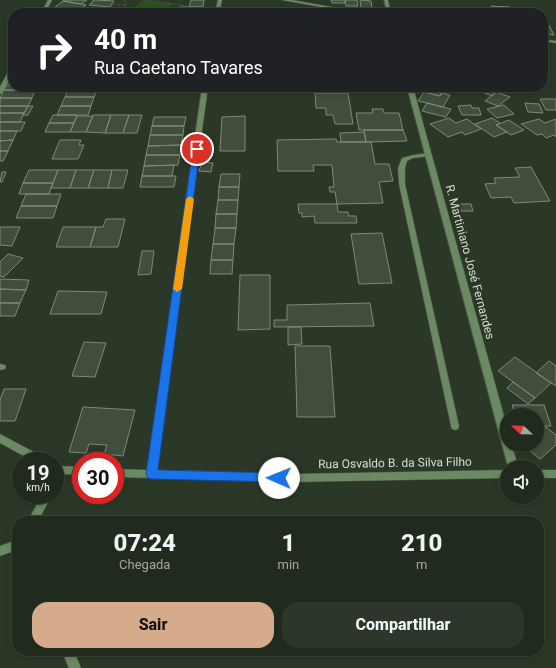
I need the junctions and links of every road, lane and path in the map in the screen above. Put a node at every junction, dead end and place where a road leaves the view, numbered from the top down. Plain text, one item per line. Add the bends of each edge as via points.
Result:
1 (125, 0) edge
2 (146, 0) edge
3 (284, 0) edge
4 (112, 4) dead end
5 (125, 5) junction
6 (188, 6) dead end
7 (126, 8) edge
8 (333, 8) edge
9 (8, 77) edge
10 (0, 92) edge
11 (204, 92) edge
12 (411, 92) edge
13 (428, 155) junction
14 (500, 418) edge
15 (455, 426) dead end
16 (0, 438) edge
17 (26, 452) edge
18 (124, 473) edge
19 (152, 474) junction
20 (500, 474) edge
21 (544, 474) edge
22 (556, 474) edge
23 (42, 504) edge
24 (36, 516) edge
25 (12, 546) edge
26 (0, 551) edge
27 (70, 656) edge
28 (75, 668) edge

1 - 5 path
2 - 6 path
3 - 8 street
4 - 5 path
5 - 7 path
9 - 10 street
11 - 19 street
12 - 13 street, R. Martiniano José Fernandes
13 - 14 street, R. Martiniano José Fernandes
13 - 15 street via 404,158 401,165 402,184
16 - 17 street
18 - 19 street, Rua Osvaldo B. da Silva Filho
19 - 20 street, Rua Osvaldo B. da Silva Filho via 294,478
21 - 22 street
23 - 24 street
25 - 26 street
27 - 28 street

